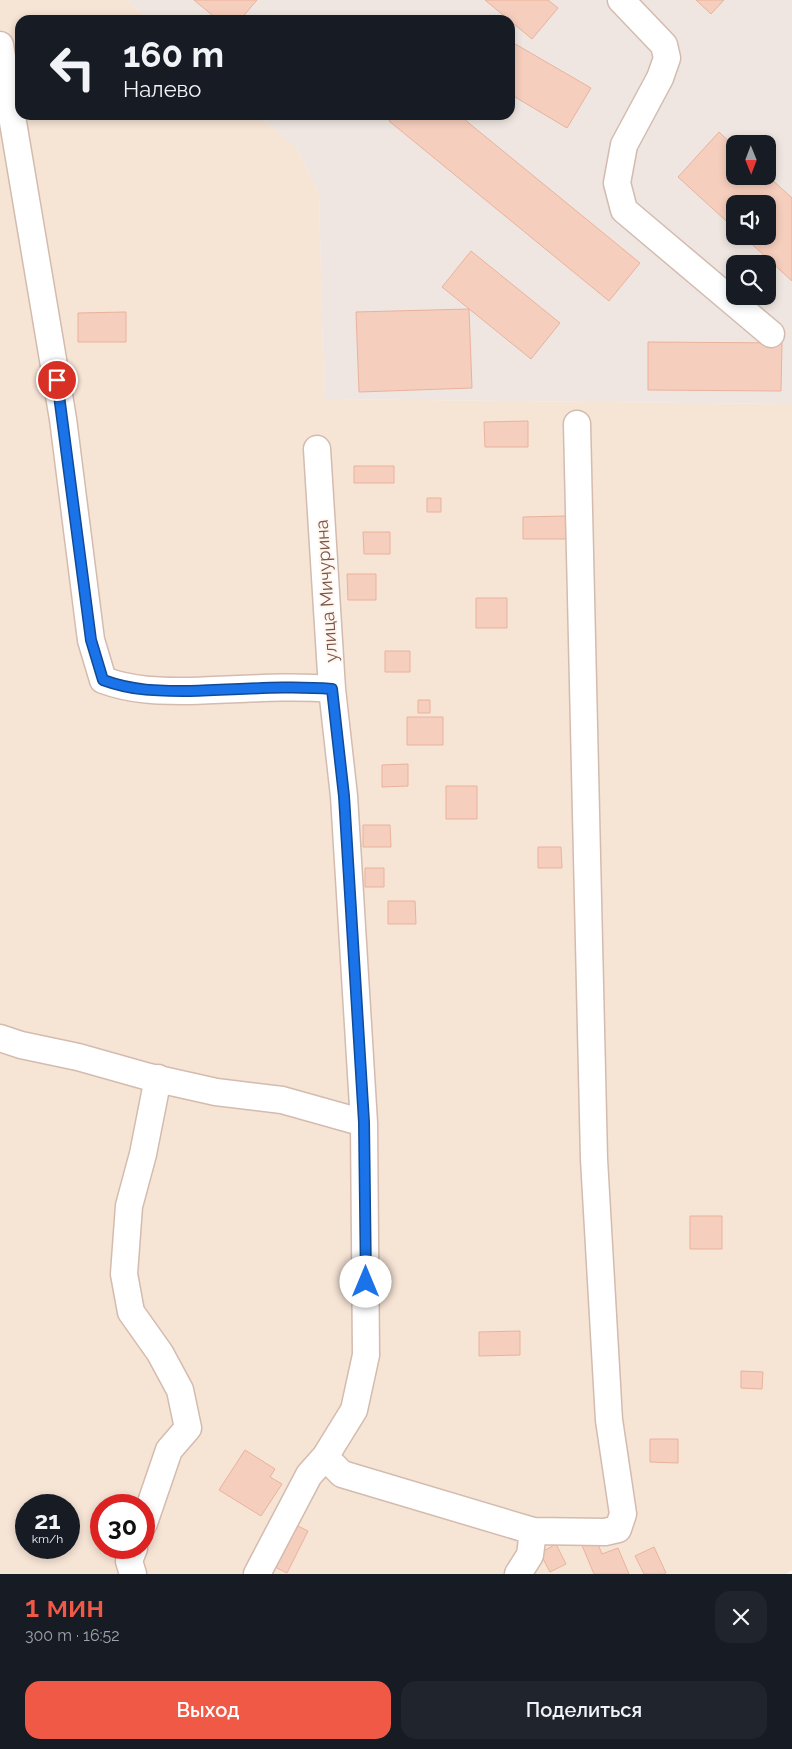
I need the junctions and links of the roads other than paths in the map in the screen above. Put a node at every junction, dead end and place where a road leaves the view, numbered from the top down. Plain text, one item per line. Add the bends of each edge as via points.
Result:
1 (621, 0) edge
2 (0, 44) edge
3 (771, 334) dead end
4 (577, 424) dead end
5 (317, 449) dead end
6 (332, 689) junction
7 (0, 1038) edge
8 (158, 1078) junction
9 (364, 1122) junction
10 (325, 1457) junction
11 (154, 1494) edge
12 (533, 1531) junction
13 (130, 1559) edge
14 (133, 1574) edge
15 (257, 1574) edge
16 (518, 1574) edge

1 - 3 street via 664,45 667,58 660,78 624,145 617,183 624,210
2 - 6 street via 63,419 91,640 103,680 123,688 160,691
4 - 12 street via 594,1159 609,1420 623,1514 618,1528 605,1532
5 - 6 street, улица Мичурина
6 - 9 street, улица Мичурина via 344,796
7 - 8 street
8 - 9 street via 216,1092 282,1100
8 - 11 street via 146,1144 129,1206 124,1274 131,1312 160,1353 180,1390 188,1428 169,1450
9 - 10 street, улица Мичурина via 366,1355 354,1410
10 - 12 street via 342,1474
10 - 15 street, улица Мичурина via 309,1475
12 - 16 street via 530,1555
13 - 14 street

